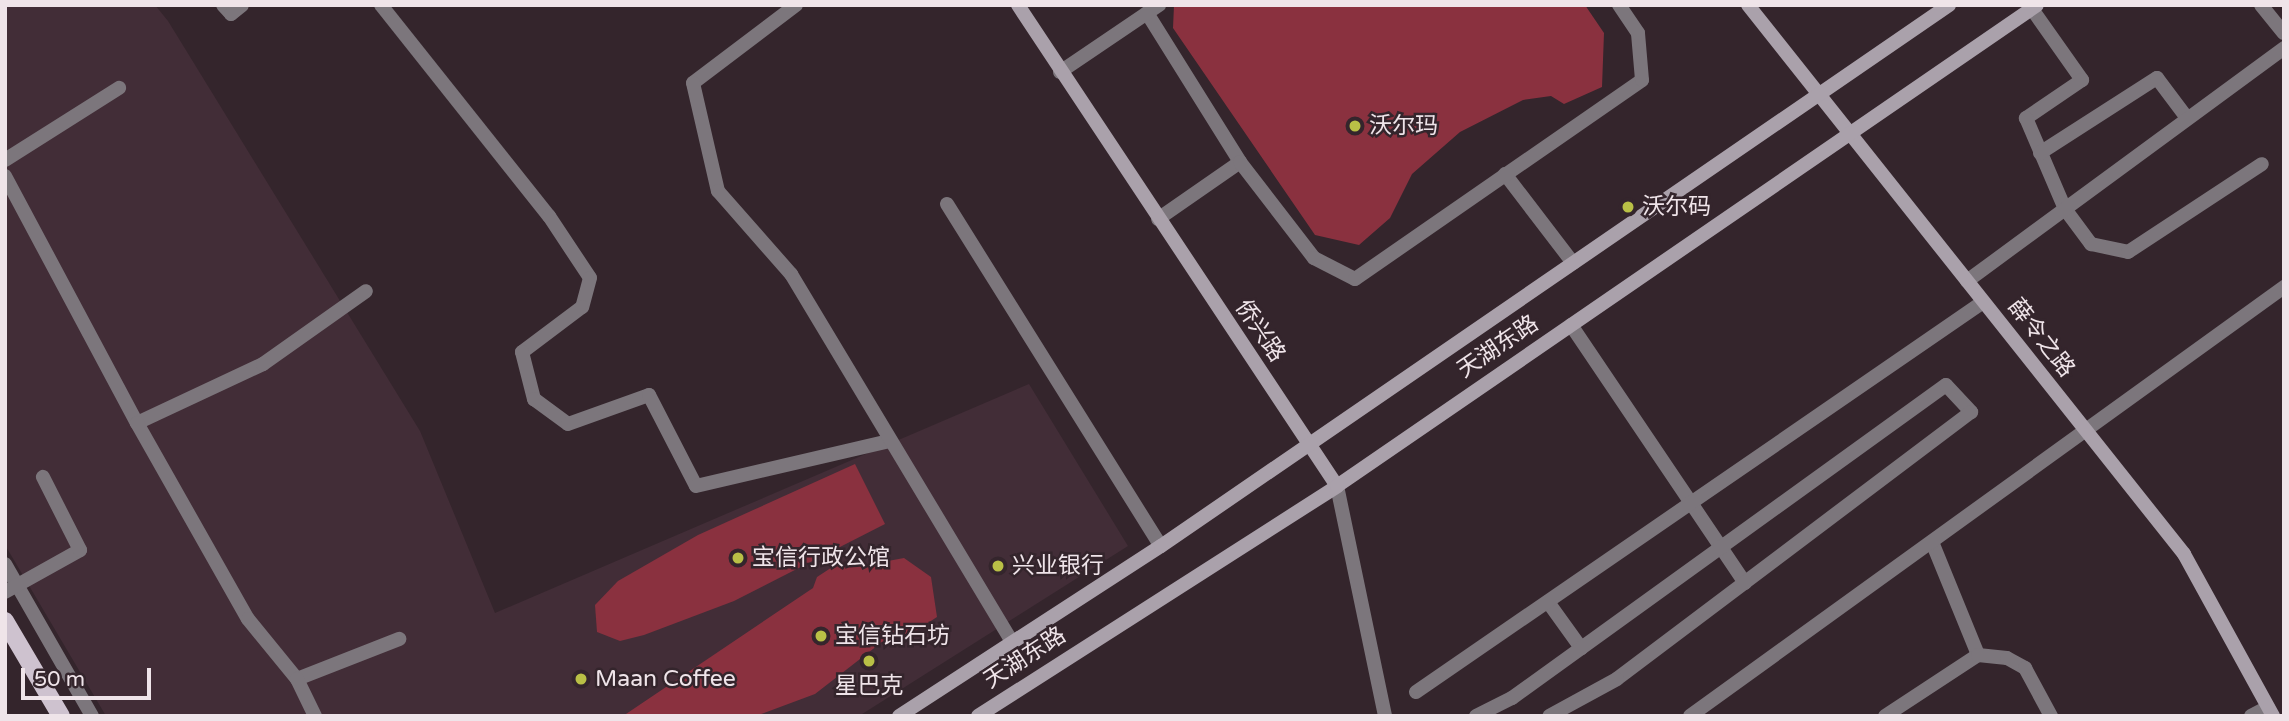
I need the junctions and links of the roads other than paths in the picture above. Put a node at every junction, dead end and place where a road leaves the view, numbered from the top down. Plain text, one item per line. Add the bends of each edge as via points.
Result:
1 (223, 5) edge
2 (242, 5) edge
3 (381, 5) edge
4 (796, 5) edge
5 (1018, 5) edge
6 (1619, 5) edge
7 (1748, 5) edge
8 (1949, 5) edge
9 (2262, 5) edge
10 (2034, 7) edge
11 (1153, 9) edge
12 (2284, 33) edge
13 (2284, 48) edge
14 (1060, 72) junction
15 (119, 88) dead end
16 (1817, 93) junction
17 (2188, 118) junction
18 (1850, 134) junction
19 (2040, 153) junction
20 (5, 160) edge
21 (1240, 162) junction
22 (2262, 164) dead end
23 (1505, 174) junction
24 (5, 176) edge
25 (947, 204) dead end
26 (2064, 209) junction
27 (1157, 219) junction
28 (1573, 263) junction
29 (1967, 281) junction
30 (2284, 287) edge
31 (366, 290) dead end
32 (1983, 302) junction
33 (1571, 325) junction
34 (137, 423) junction
35 (2085, 432) junction
36 (889, 441) junction
37 (1309, 445) junction
38 (43, 477) dead end
39 (1337, 486) junction
40 (1689, 504) junction
41 (1932, 542) junction
42 (1161, 546) junction
43 (1720, 548) junction
44 (5, 564) edge
45 (1745, 583) junction
46 (12, 588) edge
47 (1548, 602) junction
48 (5, 621) edge
49 (399, 639) dead end
50 (1011, 640) junction
51 (1581, 648) junction
52 (1978, 655) junction
53 (296, 680) junction
54 (1416, 692) dead end
55 (2270, 711) edge
56 (61, 716) edge
57 (92, 716) edge
58 (315, 716) edge
59 (899, 716) edge
60 (978, 716) edge
61 (1385, 716) edge
62 (1476, 716) edge
63 (1549, 716) edge
64 (1690, 716) edge
65 (1885, 716) edge
66 (2052, 716) edge
67 (2251, 716) edge

1 - 2 street via 232,14
3 - 36 street via 549,216 590,278 582,307 523,352 534,399 568,424 649,395 695,486
4 - 36 street via 693,83 718,191 791,274
5 - 14 main road, 侨兴路
6 - 23 street via 1638,33 1642,80
7 - 16 main road, 薛令之路
8 - 16 main road, 天湖东路
9 - 12 street
10 - 18 main road, 天湖东路
10 - 19 street via 2082,80 2025,118
11 - 14 street
11 - 21 street
13 - 17 street
14 - 27 main road, 侨兴路
15 - 20 street
16 - 18 main road, 薛令之路
16 - 28 main road, 天湖东路
17 - 19 street via 2157,78
17 - 26 street
18 - 29 main road, 薛令之路
18 - 33 main road, 天湖东路
19 - 26 street
21 - 23 street via 1314,258 1355,278
21 - 27 street
22 - 26 street via 2128,252 2091,244
23 - 28 street
24 - 34 street
25 - 42 street
26 - 29 street
27 - 37 main road, 侨兴路
28 - 37 main road, 天湖东路
29 - 32 main road, 薛令之路
30 - 35 street
31 - 34 street via 263,364
32 - 35 main road, 薛令之路
32 - 40 street
33 - 39 main road, 天湖东路
33 - 40 street
34 - 53 street via 248,619
35 - 41 street
35 - 55 main road, 薛令之路 via 2184,554
36 - 50 street
37 - 39 main road, 侨兴路
37 - 42 main road, 天湖东路
38 - 46 street via 80,550
39 - 60 main road, 天湖东路
39 - 61 street, 侨兴路
40 - 43 street
40 - 47 street
41 - 52 street
41 - 64 street
42 - 50 main road, 天湖东路
43 - 45 street
43 - 45 street via 1946,385 1971,412
43 - 51 street
44 - 46 street
45 - 63 street via 1618,680
46 - 57 street
47 - 51 street
47 - 54 street
48 - 56 main road
49 - 53 street
50 - 59 main road, 天湖东路
51 - 62 street via 1512,698
52 - 65 street
52 - 66 street via 2007,658 2025,668
53 - 58 street
55 - 67 street

